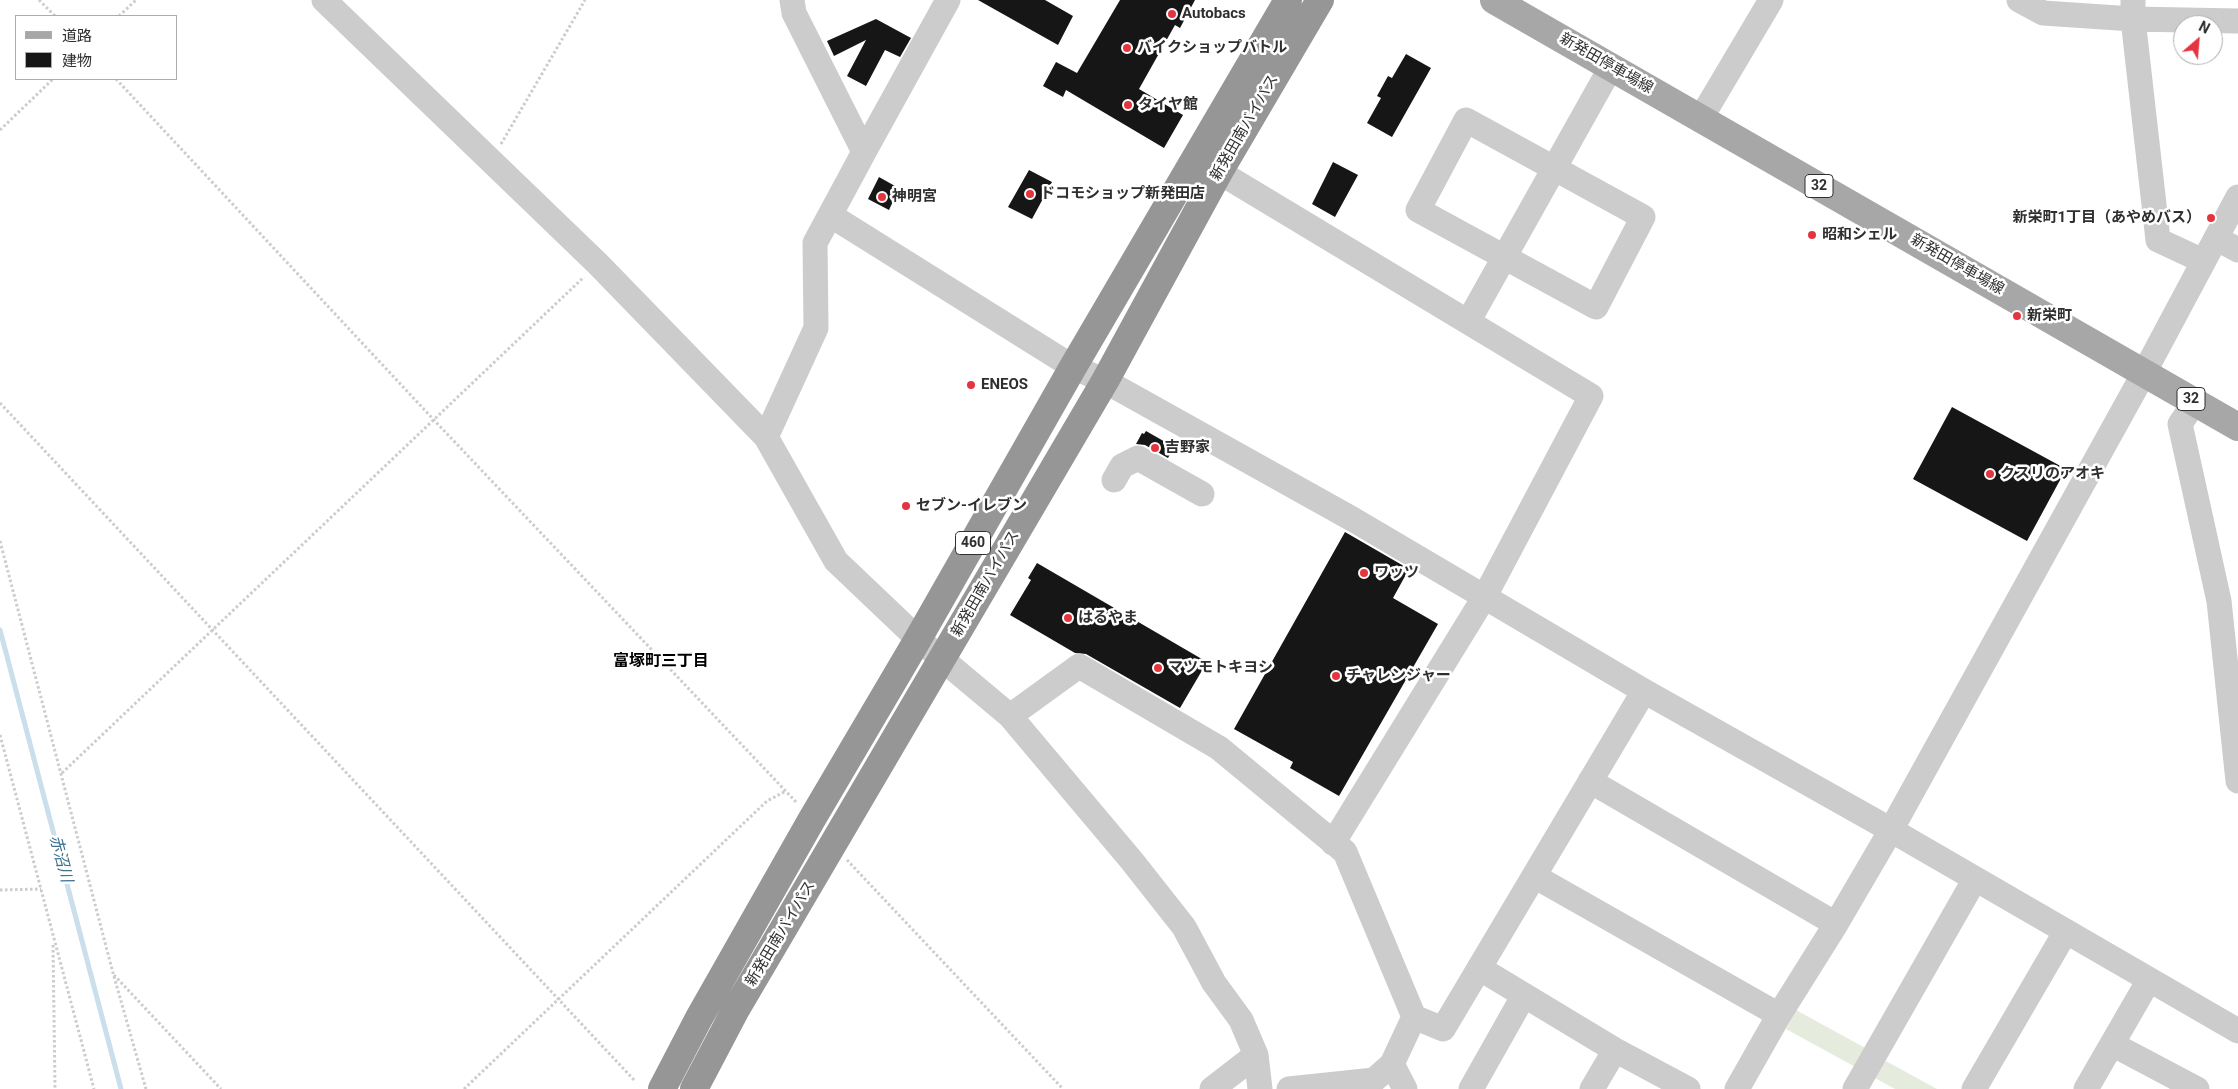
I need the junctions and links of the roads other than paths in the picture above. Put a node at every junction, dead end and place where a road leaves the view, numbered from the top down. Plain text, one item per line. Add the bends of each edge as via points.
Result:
1 (324, 0) edge
2 (792, 0) edge
3 (948, 0) edge
4 (1288, 0) edge
5 (1320, 0) edge
6 (1494, 0) edge
7 (1771, 0) edge
8 (2019, 0) edge
9 (2133, 10) edge
10 (2230, 14) edge
11 (1611, 67) junction
12 (1701, 118) junction
13 (864, 152) junction
14 (1554, 168) junction
15 (1219, 172) junction
16 (2238, 197) edge
17 (830, 214) junction
18 (2216, 238) junction
19 (2238, 250) edge
20 (1504, 258) junction
21 (2203, 260) junction
22 (1468, 322) junction
23 (1073, 367) junction
24 (2144, 373) junction
25 (1105, 381) junction
26 (2195, 402) junction
27 (2238, 427) edge
28 (766, 437) junction
29 (1114, 480) dead end
30 (1202, 494) dead end
31 (1485, 596) junction
32 (2229, 602) edge
33 (918, 639) junction
34 (942, 659) junction
35 (1644, 691) junction
36 (1010, 716) junction
37 (2238, 781) edge
38 (1590, 782) junction
39 (1891, 830) junction
40 (1333, 843) junction
41 (1534, 876) junction
42 (1975, 879) junction
43 (1836, 924) junction
44 (2066, 931) junction
45 (1479, 968) junction
46 (2149, 980) junction
47 (1524, 995) junction
48 (1779, 1015) junction
49 (1414, 1017) junction
50 (2238, 1031) edge
51 (2112, 1044) junction
52 (1615, 1050) junction
53 (1256, 1055) junction
54 (1392, 1064) junction
55 (662, 1089) edge
56 (694, 1089) edge
57 (1212, 1089) edge
58 (1260, 1089) edge
59 (1290, 1089) edge
60 (1405, 1089) edge
61 (1471, 1089) edge
62 (1592, 1089) edge
63 (1688, 1089) edge
64 (1738, 1089) edge
65 (1855, 1089) edge
66 (1974, 1089) edge
67 (2086, 1089) edge
68 (2197, 1089) edge

1 - 28 street via 598,264
2 - 13 street via 794,13
3 - 13 street
4 - 23 highway, 新発田南バイパス / 460
5 - 15 highway, 新発田南バイパス / 460
6 - 11 main road, 新発田停車場線 / 32
7 - 12 street
8 - 9 street via 2043,13
9 - 10 street
9 - 21 street via 2158,240
11 - 12 main road, 新発田停車場線 / 32
11 - 14 street
12 - 24 main road, 新発田停車場線 / 32
13 - 17 street
14 - 20 street
14 - 20 street via 1466,120 1418,210
14 - 20 street via 1643,217 1596,307
15 - 22 street
15 - 25 highway, 新発田南バイパス / 460
16 - 18 street
17 - 23 street
17 - 28 street via 815,243 816,328
18 - 19 street
18 - 21 street
20 - 22 street
21 - 24 street
22 - 31 street via 1591,396
23 - 25 street
23 - 33 highway, 新発田南バイパス / 460
24 - 26 main road, 新発田停車場線 / 32
24 - 39 street
25 - 31 street
25 - 34 highway, 新発田南バイパス / 460
26 - 27 main road, 新発田停車場線 / 32
26 - 32 street via 2180,424
28 - 33 street via 836,561
29 - 30 street via 1122,466 1138,458
31 - 35 street
31 - 40 street
32 - 37 street
33 - 34 street
33 - 55 highway, 新発田南バイパス / 460 via 812,819
34 - 36 street
34 - 56 highway, 新発田南バイパス / 460 via 735,1011
35 - 38 street
35 - 39 street
36 - 40 street via 1079,666 1219,748
36 - 53 street via 1184,927 1214,983 1241,1020
38 - 41 street
38 - 43 street
39 - 42 street
39 - 43 street
40 - 49 street via 1345,852
41 - 45 street
41 - 48 street
42 - 44 street
42 - 65 street
43 - 48 street
44 - 46 street
44 - 66 street
45 - 47 street
45 - 49 street via 1443,1029
46 - 50 street
46 - 51 street
47 - 52 street
47 - 61 street
48 - 64 street
49 - 54 street
51 - 67 street
51 - 68 street
52 - 62 street
52 - 63 street
53 - 57 street
53 - 58 street
54 - 59 street via 1374,1080
54 - 60 street

